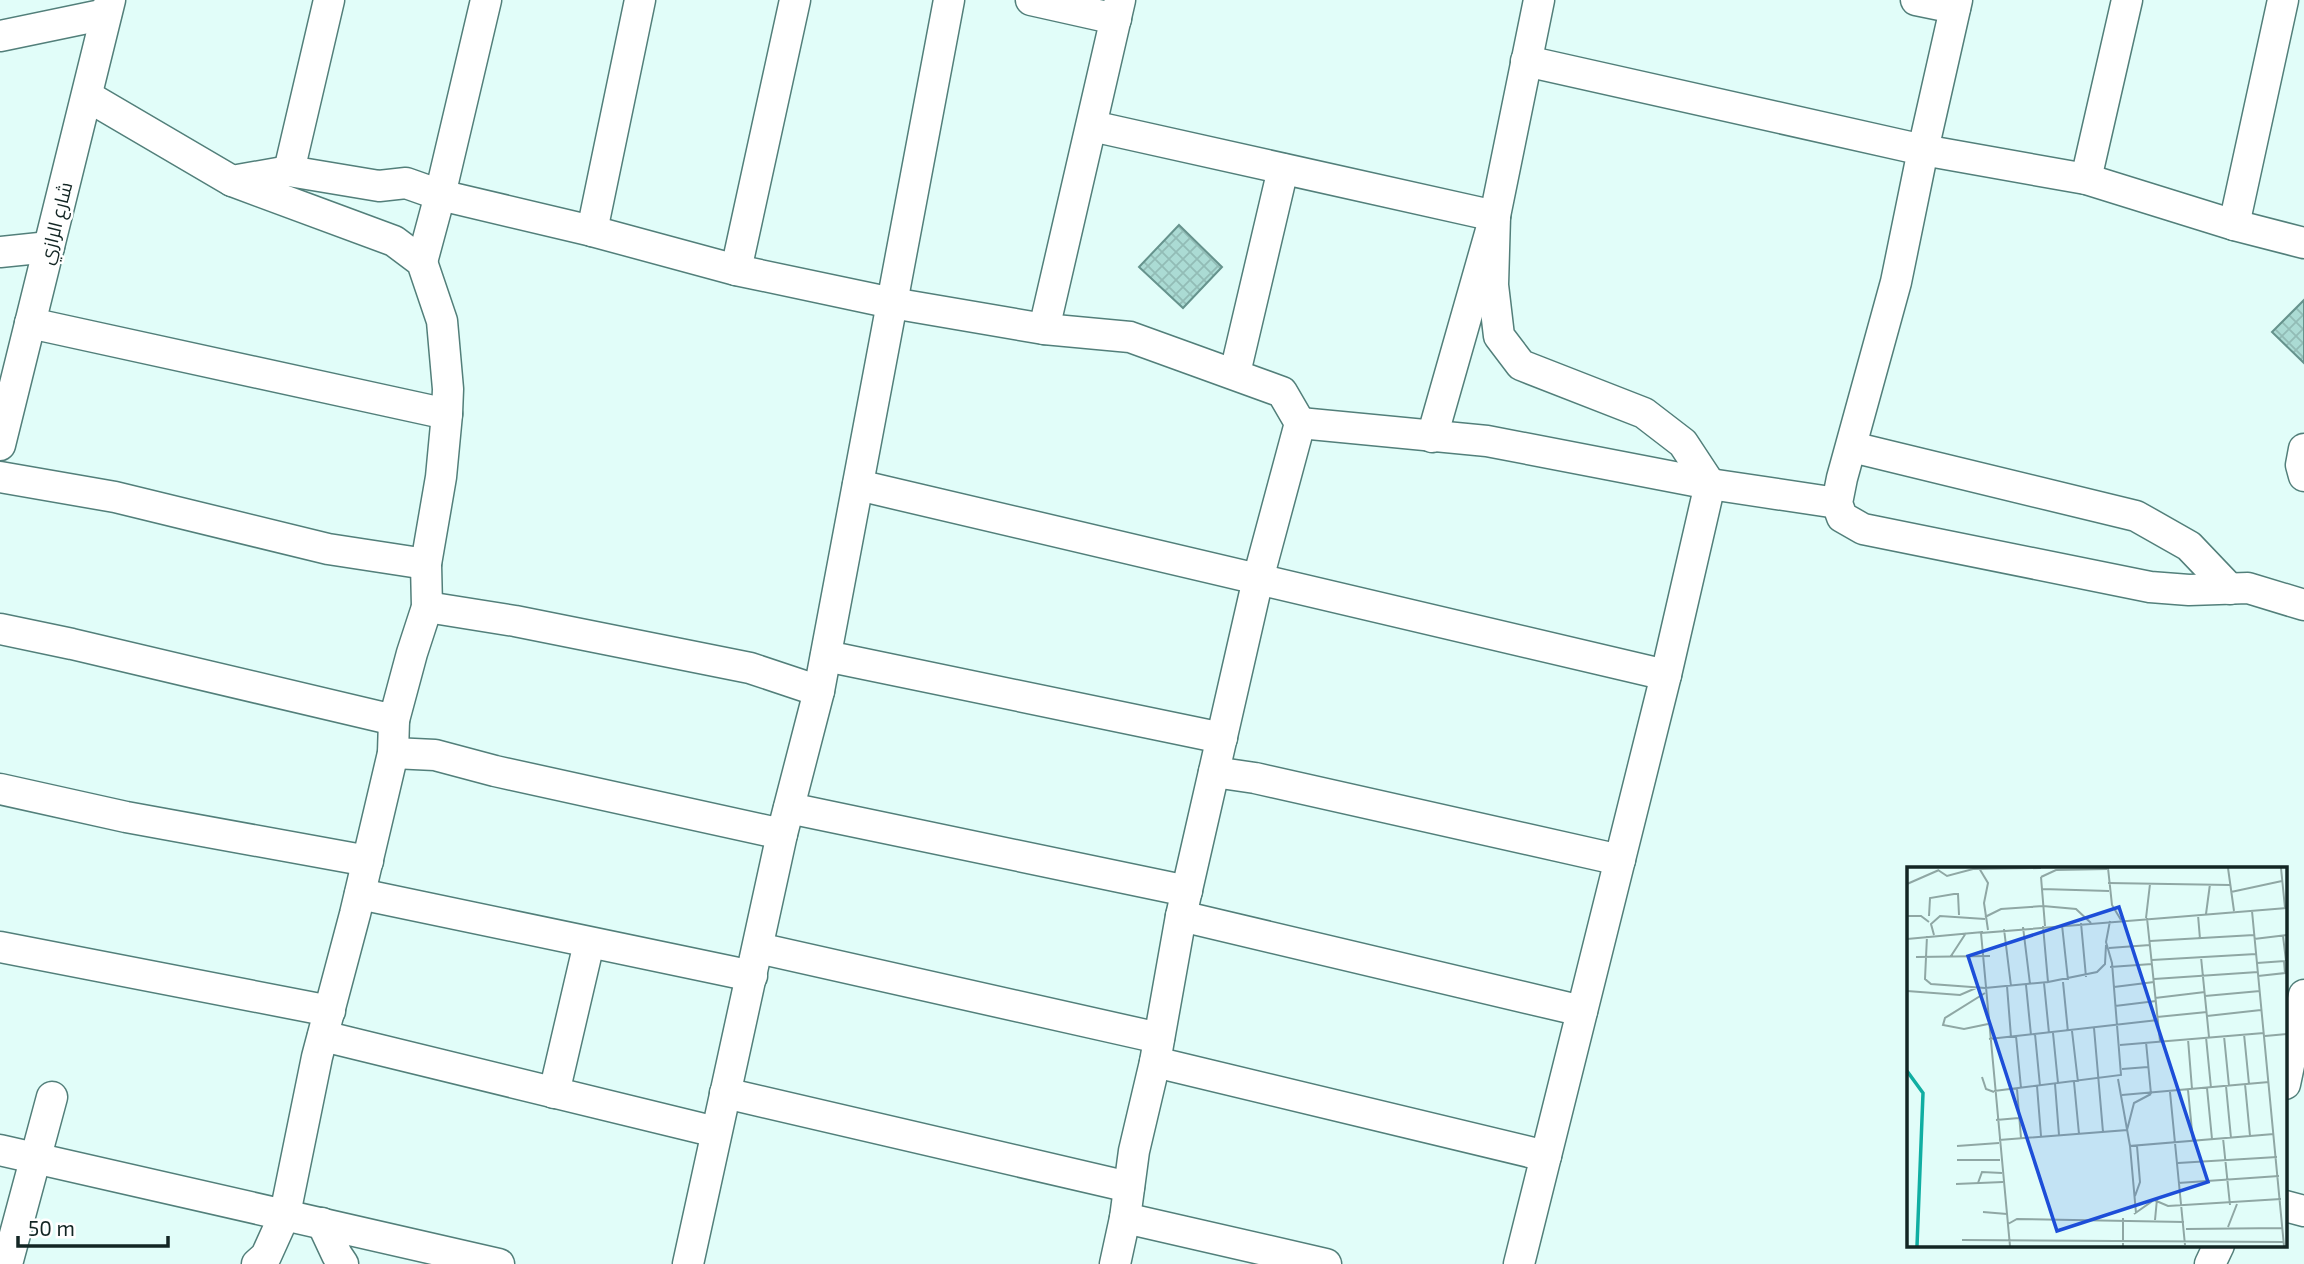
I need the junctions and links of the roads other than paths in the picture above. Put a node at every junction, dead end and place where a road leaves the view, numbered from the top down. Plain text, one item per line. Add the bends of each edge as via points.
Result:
1 (329, 0) edge
2 (486, 0) edge
3 (640, 0) edge
4 (795, 0) edge
5 (949, 0) edge
6 (1031, 0) edge
7 (1539, 0) edge
8 (1916, 0) edge
9 (2127, 0) edge
10 (2283, 0) edge
11 (1956, 4) edge
12 (108, 7) edge
13 (1118, 9) edge
14 (0, 36) edge
15 (1526, 61) junction
16 (87, 96) junction
17 (1092, 126) junction
18 (1923, 150) junction
19 (1283, 169) junction
20 (289, 171) junction
21 (2086, 179) junction
22 (232, 181) junction
23 (440, 195) junction
24 (1495, 216) junction
25 (2234, 225) junction
26 (592, 231) junction
27 (2304, 243) edge
28 (49, 247) junction
29 (0, 252) edge
30 (422, 262) junction
31 (736, 270) junction
32 (892, 303) junction
33 (30, 323) junction
34 (1044, 329) junction
35 (0, 334) edge
36 (23, 353) junction
37 (1235, 373) junction
38 (447, 414) junction
39 (1300, 424) junction
40 (1432, 437) junction
41 (0, 445) edge
42 (1852, 447) junction
43 (2304, 449) edge
44 (2304, 476) edge
45 (0, 477) edge
46 (1710, 484) junction
47 (858, 485) junction
48 (1837, 503) junction
49 (426, 564) junction
50 (1258, 579) junction
51 (2230, 589) junction
52 (2304, 605) edge
53 (427, 607) junction
54 (0, 629) edge
55 (826, 656) junction
56 (1666, 675) junction
57 (819, 691) junction
58 (394, 720) junction
59 (1222, 738) junction
60 (393, 753) junction
61 (1214, 772) junction
62 (0, 789) edge
63 (785, 821) junction
64 (1620, 860) junction
65 (368, 861) junction
66 (360, 894) junction
67 (1184, 904) junction
68 (589, 943) junction
69 (0, 947) edge
70 (755, 962) junction
71 (2304, 995) edge
72 (1582, 1011) junction
73 (326, 1023) junction
74 (1157, 1050) junction
75 (2286, 1079) edge
76 (554, 1093) junction
77 (725, 1093) junction
78 (52, 1097) dead end
79 (716, 1132) junction
80 (0, 1150) edge
81 (1546, 1156) junction
82 (36, 1160) junction
83 (1129, 1186) junction
84 (2286, 1206) edge
85 (2304, 1211) edge
86 (285, 1214) junction
87 (1125, 1218) junction
88 (322, 1223) junction
89 (2219, 1246) edge
90 (262, 1261) edge
91 (7, 1264) edge
92 (343, 1264) edge
93 (499, 1264) edge
94 (688, 1264) edge
95 (1115, 1264) edge
96 (1326, 1264) edge
97 (1519, 1264) edge
98 (2210, 1264) edge

1 - 20 street
2 - 23 street
3 - 26 street
4 - 31 street
5 - 32 street
6 - 13 street
7 - 15 street
8 - 11 street
9 - 21 street
10 - 25 street
11 - 18 street
12 - 14 street
12 - 16 street, شارع الرازي
13 - 17 street
15 - 18 street
15 - 24 street
16 - 22 street
16 - 28 street, شارع الرازي
17 - 19 street
17 - 34 street
18 - 21 street
18 - 42 street via 1896,282
19 - 24 street
19 - 37 street
20 - 22 street
20 - 23 street via 379,186 407,183
21 - 25 street
22 - 30 street via 394,241
23 - 26 street
23 - 30 street
24 - 40 street
24 - 46 street via 1493,285 1499,336 1521,365 1644,413 1683,443
25 - 27 street
26 - 31 street
28 - 29 street
28 - 33 street, شارع الرازي
30 - 38 street via 442,321
31 - 32 street
32 - 34 street
32 - 47 street
33 - 36 street, شارع الرازي
33 - 38 street
34 - 37 street via 1130,337
35 - 36 street
36 - 41 street, شارع الرازي
37 - 39 street via 1282,392
38 - 49 street
39 - 40 street
39 - 50 street
40 - 46 street via 1487,441
42 - 48 street
42 - 51 street via 2136,516 2189,546
43 - 44 street
45 - 49 street via 115,497 328,549
46 - 48 street
46 - 56 street
47 - 50 street
47 - 55 street
48 - 51 street via 1842,517 1863,529 2150,587
49 - 53 street
50 - 56 street
50 - 59 street
51 - 52 street via 2248,588
53 - 57 street via 750,668
53 - 58 street
54 - 58 street
55 - 57 street
55 - 59 street
56 - 64 street
57 - 63 street
58 - 60 street
59 - 61 street
60 - 63 street via 435,755 495,771
60 - 65 street
61 - 64 street
61 - 67 street
62 - 65 street
63 - 67 street
63 - 70 street
64 - 72 street
65 - 66 street
66 - 68 street
66 - 73 street
67 - 72 street
67 - 74 street
68 - 70 street
68 - 76 street
69 - 73 street
70 - 74 street
70 - 77 street
71 - 75 street
72 - 81 street
73 - 76 street
73 - 86 street
74 - 81 street
74 - 83 street
76 - 79 street
77 - 79 street
77 - 83 street
78 - 82 street
79 - 94 street
80 - 82 street
81 - 97 street
82 - 86 street
82 - 91 street
83 - 87 street
84 - 85 street
86 - 88 street
86 - 90 street
87 - 95 street
87 - 96 street
88 - 92 street
88 - 93 street
89 - 98 street

